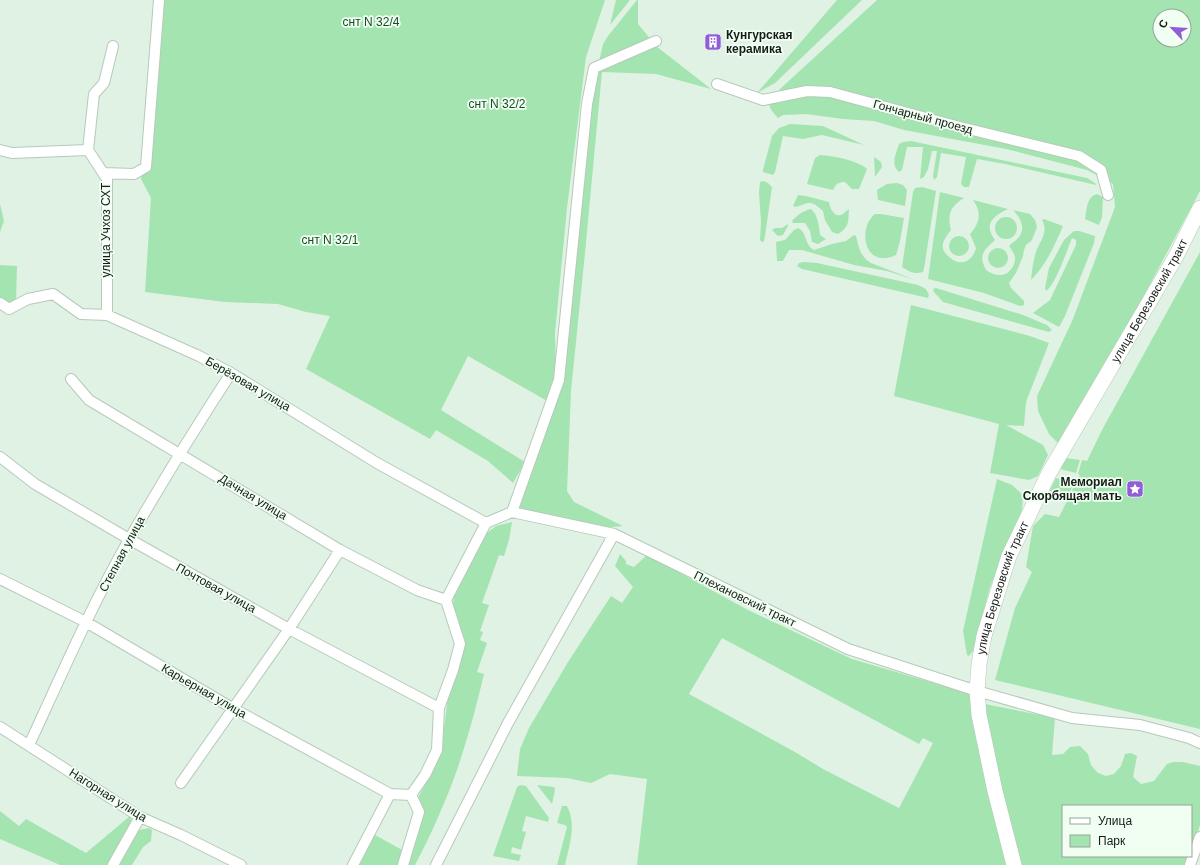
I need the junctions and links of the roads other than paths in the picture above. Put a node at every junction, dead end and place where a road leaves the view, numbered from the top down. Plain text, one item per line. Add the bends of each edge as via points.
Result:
1 (158, 0) edge
2 (656, 41) dead end
3 (113, 46) dead end
4 (717, 84) dead end
5 (0, 150) edge
6 (88, 150) junction
7 (104, 173) junction
8 (1108, 195) dead end
9 (1200, 208) edge
10 (0, 303) edge
11 (107, 315) junction
12 (231, 373) junction
13 (71, 379) dead end
14 (180, 454) junction
15 (0, 457) edge
16 (512, 512) junction
17 (486, 523) junction
18 (614, 534) junction
19 (129, 539) junction
20 (340, 550) junction
21 (0, 579) edge
22 (446, 600) junction
23 (86, 622) junction
24 (289, 629) junction
25 (977, 691) junction
26 (438, 708) junction
27 (234, 709) junction
28 (0, 727) edge
29 (1200, 743) edge
30 (29, 745) junction
31 (181, 783) dead end
32 (390, 794) junction
33 (411, 795) junction
34 (140, 817) junction
35 (1200, 837) edge
36 (113, 865) edge
37 (241, 865) edge
38 (353, 865) edge
39 (403, 865) edge
40 (436, 865) edge
41 (1014, 865) edge
42 (1190, 865) edge

1 - 7 street via 146,167 134,174
2 - 16 street via 594,68 587,104 560,380
3 - 6 street via 104,83 94,94
4 - 8 street, Гончарный проезд via 763,100 807,90 830,92 1079,156 1101,170
5 - 6 street via 12,153
6 - 7 street, улица Учхоз СХТ
7 - 11 street, улица Учхоз СХТ via 108,179
9 - 25 main road, улица Березовский тракт via 1175,258 1049,473 1009,556 984,636
10 - 11 street, Берёзовая улица via 9,309 28,299 53,294 81,314
11 - 12 street, Берёзовая улица
12 - 14 street, Степная улица
12 - 17 street, Берёзовая улица via 377,463
13 - 14 street, Дачная улица via 89,400
14 - 19 street, Степная улица
14 - 20 street, Дачная улица
15 - 19 street, Почтовая улица via 36,484
16 - 17 street
16 - 18 street, Плехановский тракт
17 - 22 street
18 - 25 street, Плехановский тракт via 848,649
18 - 40 street via 508,723
19 - 23 street, Степная улица
19 - 24 street, Почтовая улица
20 - 22 street, Дачная улица via 417,590
20 - 24 street
21 - 23 street, Карьерная улица
22 - 26 street via 460,644
23 - 27 street, Карьерная улица
23 - 30 street, Степная улица
24 - 26 street, Почтовая улица
24 - 27 street
25 - 29 street, Плехановский тракт via 1072,718 1140,725
25 - 41 main road, улица Березовский тракт via 985,746
26 - 33 street via 437,750 425,775
27 - 31 street
27 - 32 street, Карьерная улица
28 - 30 street, Нагорная улица
30 - 34 street, Нагорная улица
32 - 33 street, Карьерная улица
32 - 38 street
33 - 39 street via 420,812
34 - 36 street
34 - 37 street, Нагорная улица
35 - 42 street

